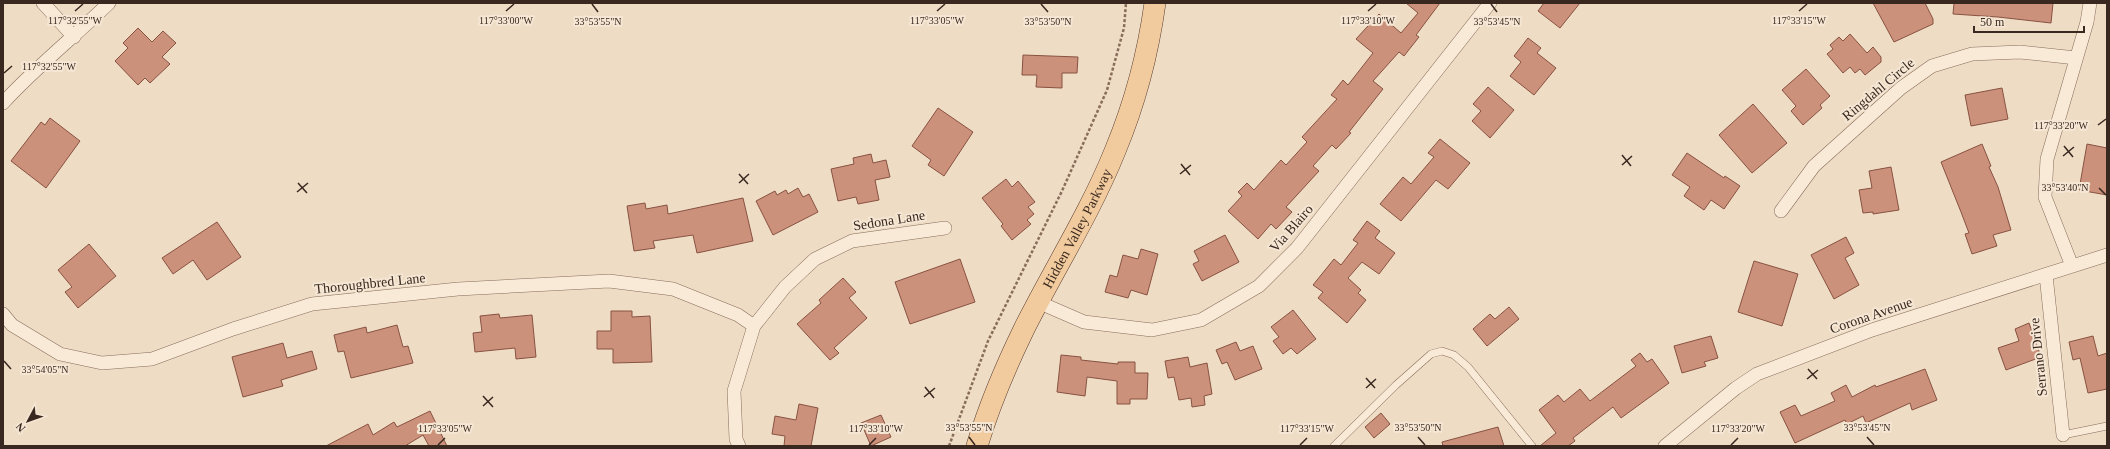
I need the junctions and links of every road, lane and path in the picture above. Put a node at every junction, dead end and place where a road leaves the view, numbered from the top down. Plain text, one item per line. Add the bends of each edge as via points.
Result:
1 (43, 3) edge
2 (109, 3) edge
3 (1126, 3) edge
4 (1155, 3) edge
5 (1490, 3) edge
6 (2090, 3) edge
7 (74, 37) junction
8 (2076, 58) junction
9 (3, 103) edge
10 (1781, 211) dead end
11 (945, 228) dead end
12 (2107, 255) edge
13 (2072, 266) junction
14 (2046, 275) junction
15 (1038, 302) junction
16 (3, 314) edge
17 (754, 326) junction
18 (2107, 426) edge
19 (2063, 435) joint
20 (739, 446) edge
21 (949, 446) edge
22 (977, 446) edge
23 (1334, 446) edge
24 (1532, 446) edge
25 (1665, 446) edge

1 - 7 street
2 - 7 street
3 - 21 path via 1124,28 1107,90 1062,191 988,341
4 - 15 main road, Hidden Valley Parkway via 1150,39 1135,98 1115,152 1090,206
5 - 15 street, Via Blairo via 1297,248 1259,286 1200,320 1152,330 1084,322
6 - 8 street
7 - 9 street via 22,82
8 - 10 street, Ringdahl Circle via 2020,52 1972,54 1932,66 1901,88 1814,166
8 - 13 street via 2047,159 2045,197
11 - 17 street, Sedona Lane via 901,232 852,241 815,259 785,287
12 - 13 street, Corona Avenue
13 - 14 street, Corona Avenue
14 - 19 street, Serrano Drive
14 - 25 street, Corona Avenue via 1872,330 1757,374
15 - 22 main road, Hidden Valley Parkway via 1001,382
16 - 17 street, Thoroughbred Lane via 12,325 60,354 102,363 152,359 312,304 458,289 609,281 673,289 738,315
17 - 20 street, Sedona Lane via 734,391 736,439
18 - 19 lane
23 - 24 lane via 1431,354 1442,351 1454,355 1468,367

